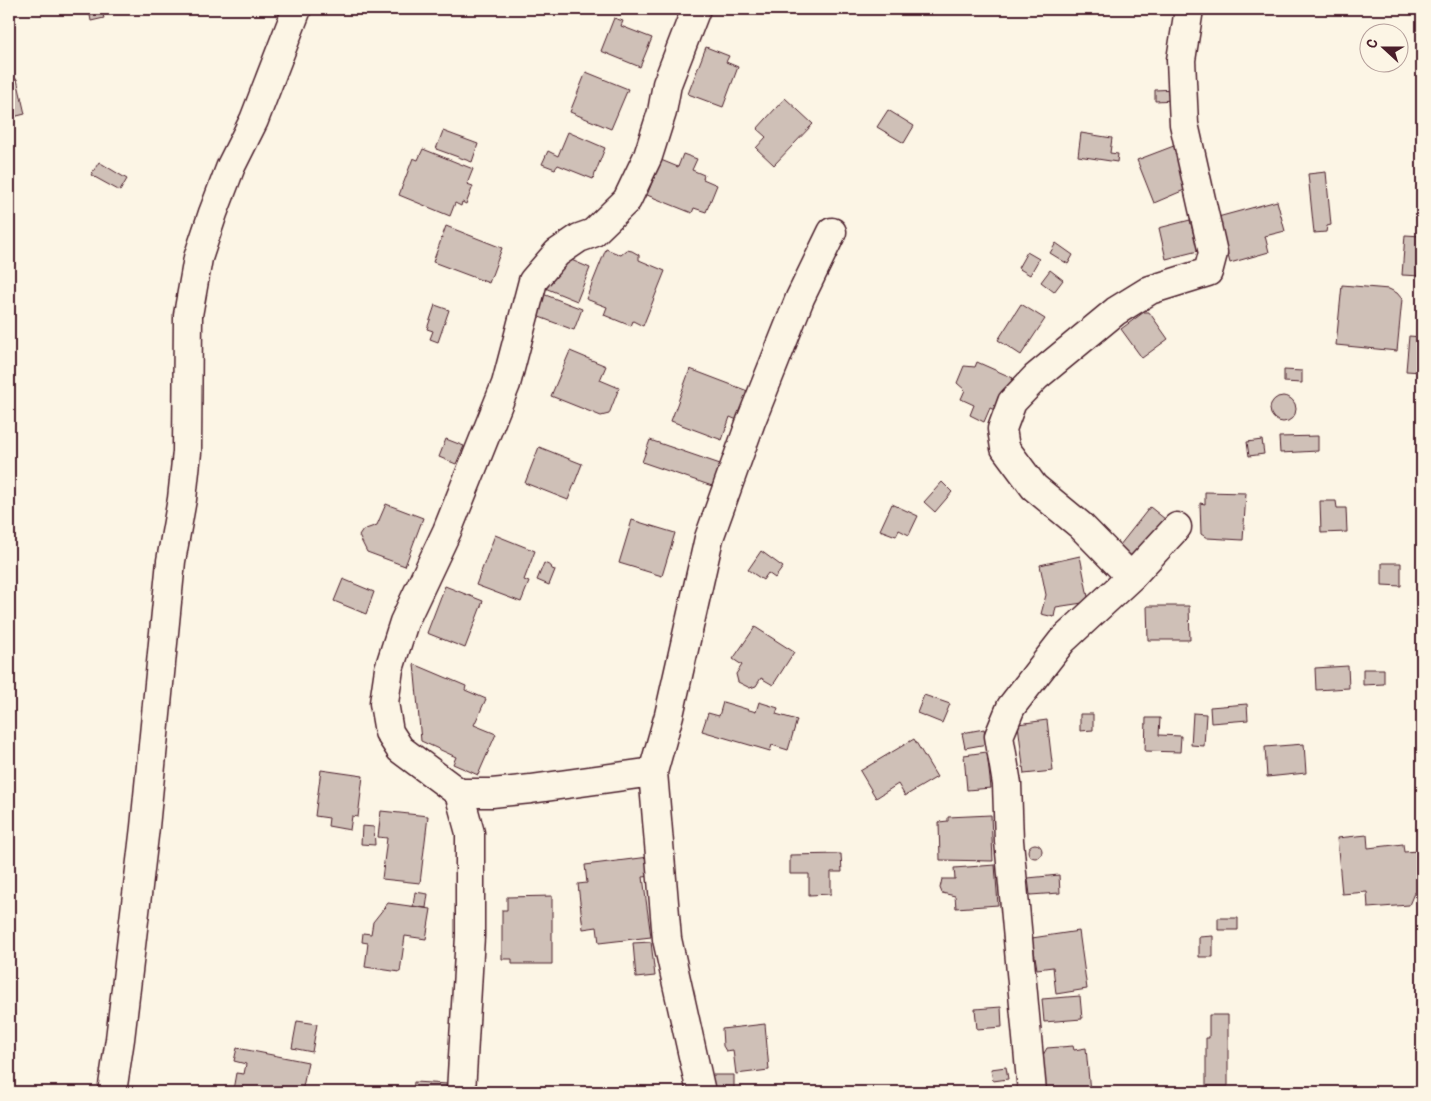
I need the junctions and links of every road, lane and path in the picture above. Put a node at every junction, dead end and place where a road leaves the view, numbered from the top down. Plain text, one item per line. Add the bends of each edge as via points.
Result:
1 (297, 9) edge
2 (696, 9) edge
3 (1189, 9) edge
4 (832, 232) dead end
5 (1177, 527) dead end
6 (1131, 577) junction
7 (653, 772) junction
8 (460, 793) junction
9 (112, 1092) edge
10 (460, 1092) edge
11 (701, 1092) edge
12 (1032, 1092) edge

1 - 9 street via 254,120 230,166 212,212 198,258 188,315 187,452 171,561 144,827
2 - 8 street via 667,84 648,156 627,200 593,233 557,253 532,281 506,384 448,530 404,622 389,669 384,703 389,732 400,749
3 - 6 street via 1181,60 1184,124 1213,253 1208,272 1150,290 1116,311 1036,377 1012,402 1002,429 1005,448 1034,487 1080,525
4 - 7 street via 800,298 709,538
5 - 6 street
6 - 12 street via 1062,641 1011,707 999,736 1007,784 1009,841
7 - 8 street via 531,788
7 - 11 street via 667,939
8 - 10 street via 470,834 470,936

